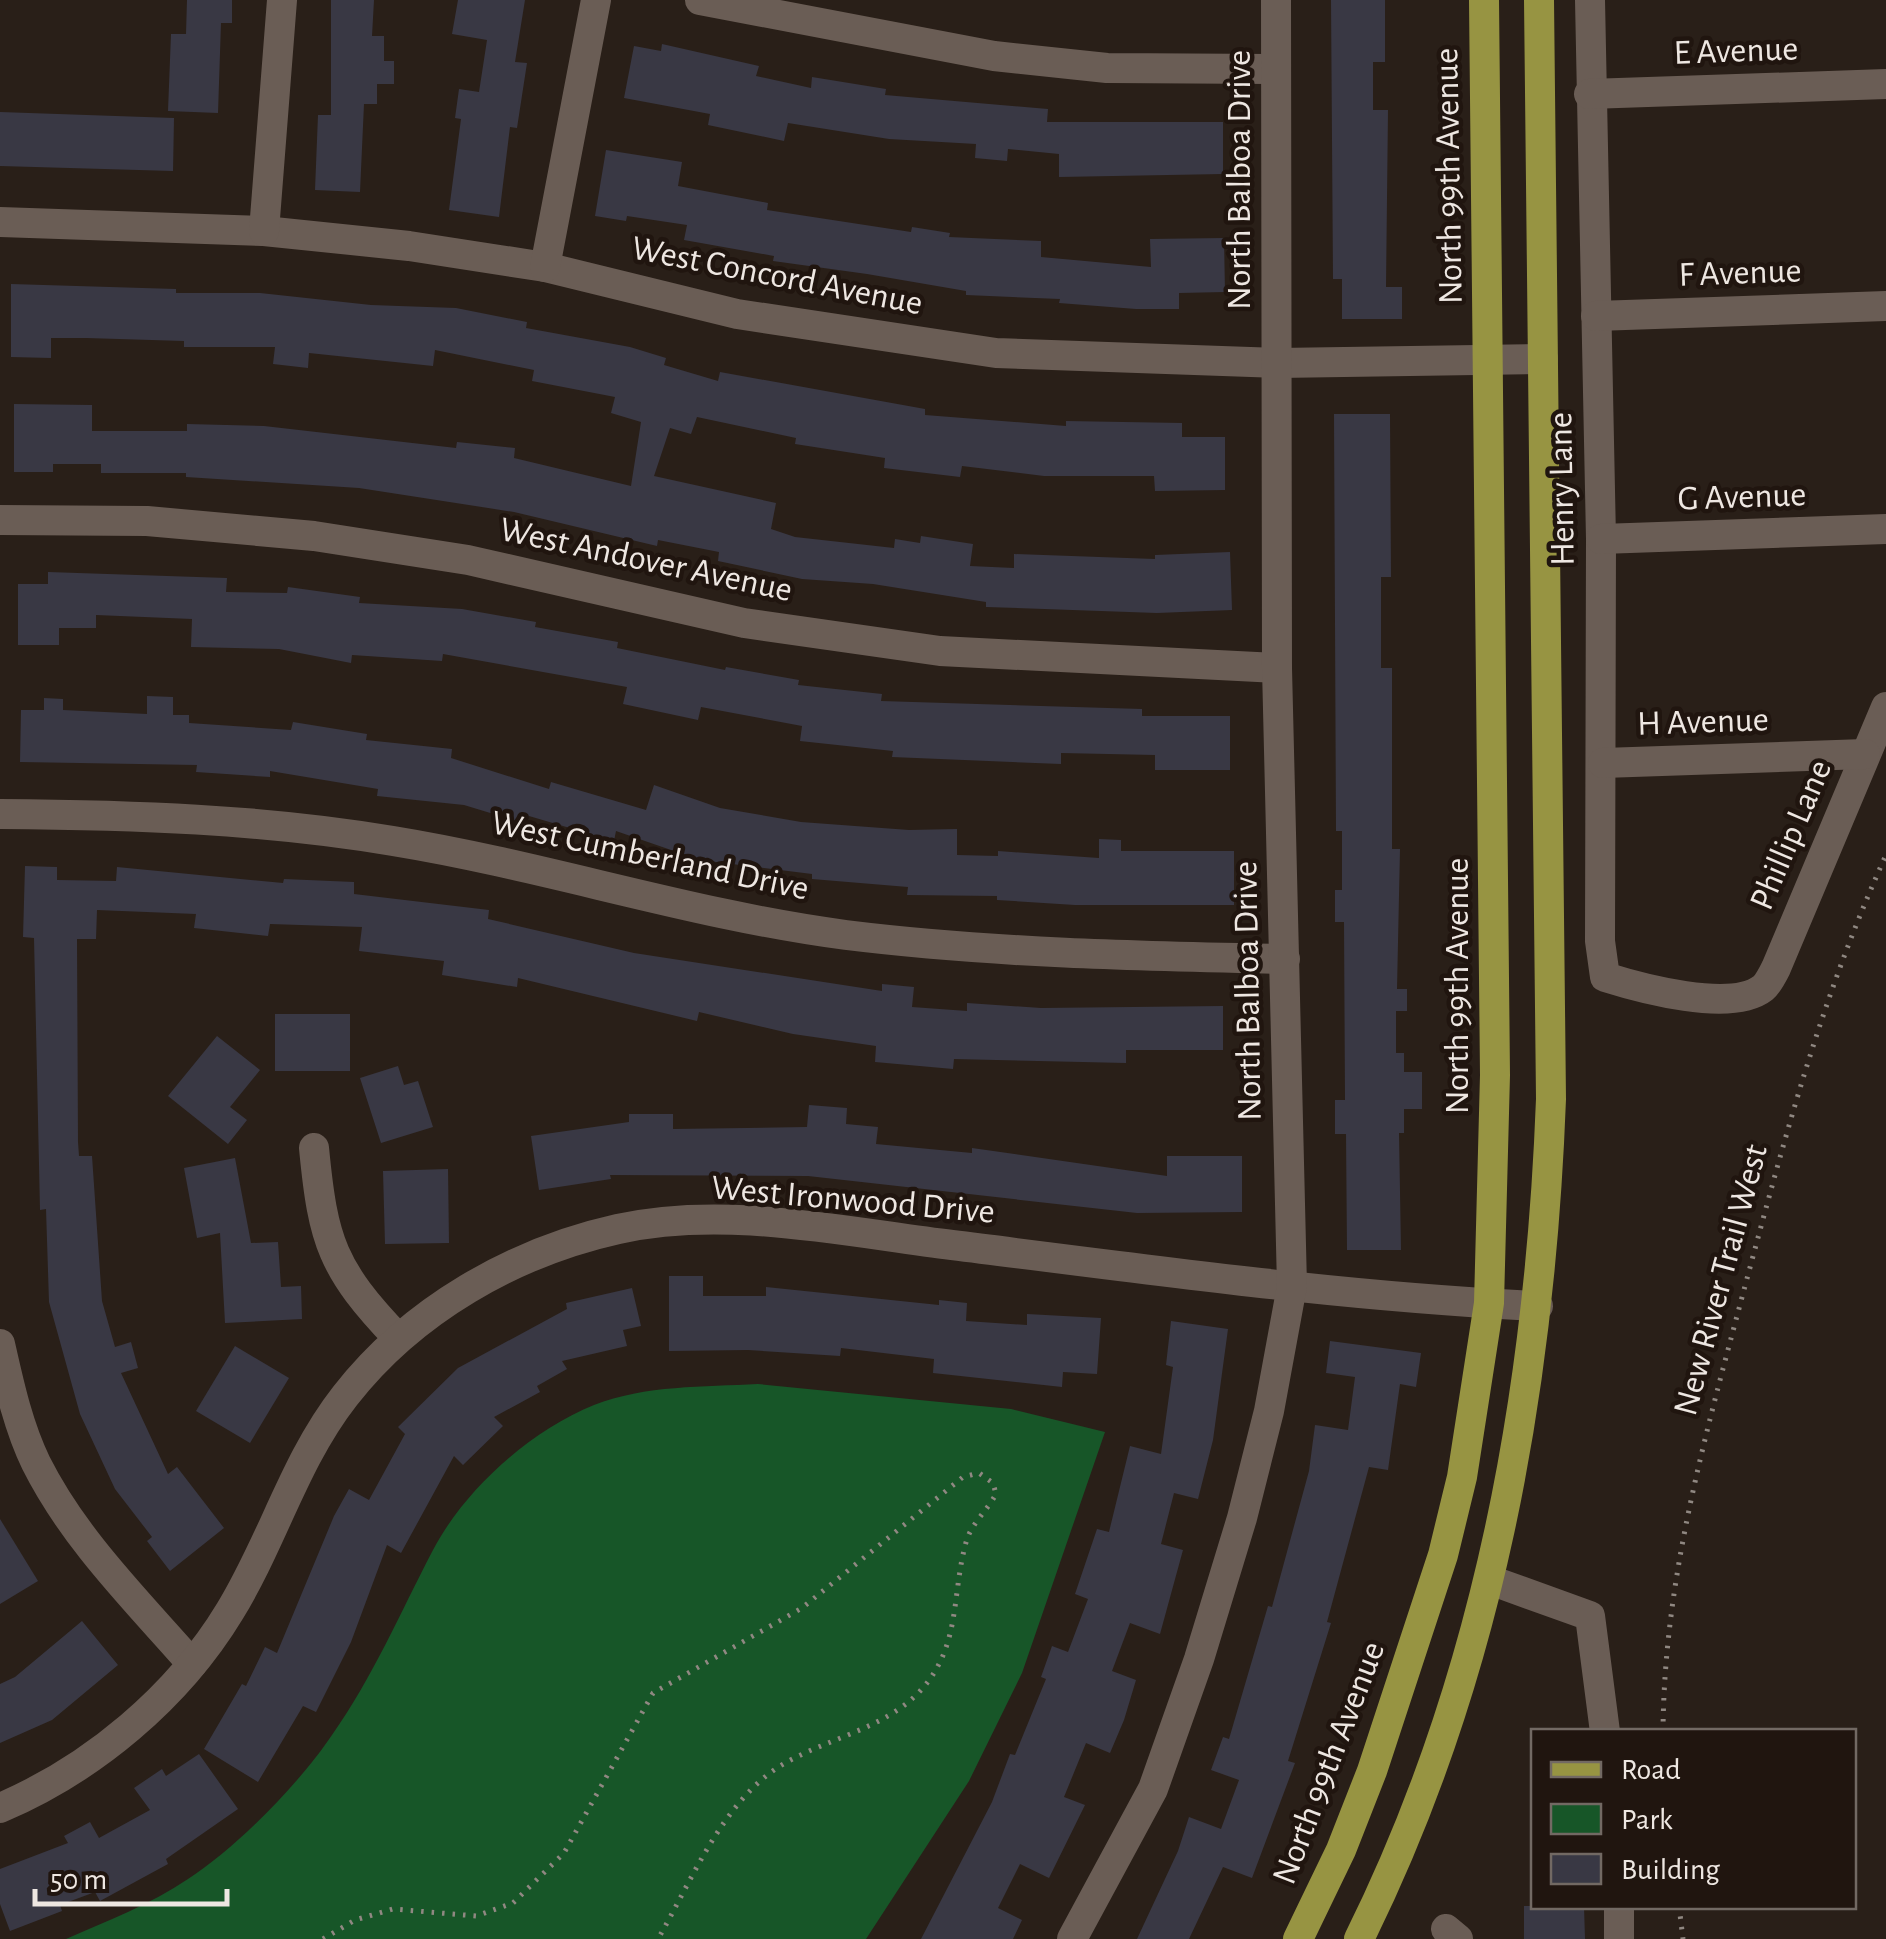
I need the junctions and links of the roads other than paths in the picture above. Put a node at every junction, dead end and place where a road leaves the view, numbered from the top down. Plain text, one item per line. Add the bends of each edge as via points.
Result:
1 (282, 0) edge
2 (596, 0) edge
3 (700, 0) edge
4 (1276, 0) edge
5 (1484, 0) edge
6 (1538, 0) edge
7 (1590, 0) edge
8 (1276, 68) junction
9 (1886, 84) edge
10 (1589, 94) junction
11 (0, 222) edge
12 (264, 231) junction
13 (545, 266) junction
14 (1886, 306) edge
15 (1596, 316) junction
16 (1488, 359) junction
17 (1543, 359) junction
18 (1278, 364) junction
19 (0, 520) edge
20 (1886, 529) edge
21 (1601, 539) junction
22 (1278, 668) junction
23 (1886, 708) edge
24 (1866, 754) junction
25 (1603, 763) junction
26 (0, 814) edge
27 (1285, 959) junction
28 (1605, 976) joint
29 (314, 1148) dead end
30 (1292, 1286) junction
31 (1489, 1304) junction
32 (1538, 1306) junction
33 (398, 1338) junction
34 (0, 1344) edge
35 (1490, 1580) junction
36 (192, 1664) junction
37 (1604, 1729) edge
38 (0, 1808) edge
39 (1619, 1909) edge
40 (1072, 1939) edge
41 (1298, 1939) edge
42 (1359, 1939) edge
43 (1620, 1939) edge

1 - 12 street
2 - 13 street
3 - 8 street via 994,56 1107,68
4 - 8 street, North Balboa Drive
5 - 16 main road, North 99th Avenue
6 - 17 main road
7 - 10 street, Henry Lane
8 - 18 street, North Balboa Drive
9 - 10 street, E Avenue
10 - 15 street, Henry Lane
11 - 12 street, West Concord Avenue
12 - 13 street, West Concord Avenue
13 - 18 street, West Concord Avenue via 737,314 996,353
14 - 15 street, F Avenue
15 - 21 street, Henry Lane
16 - 17 street, West Concord Avenue
16 - 18 street, West Concord Avenue
16 - 31 main road, North 99th Avenue via 1495,1036
17 - 32 main road via 1551,1100
18 - 22 street, North Balboa Drive
19 - 22 street, West Andover Avenue via 147,521 314,536 468,560 744,623 940,651
20 - 21 street, G Avenue
21 - 25 street, Henry Lane
22 - 27 street, North Balboa Drive
23 - 24 street, Phillip Lane
24 - 25 street, H Avenue
24 - 28 street, Phillip Lane via 1762,988 1704,998
25 - 28 street, Henry Lane
26 - 27 street, West Cumberland Drive via 116,814 391,840 655,902 844,935 1047,954
27 - 30 street, North Balboa Drive
29 - 33 street via 320,1206 337,1264
30 - 31 street, West Ironwood Drive
30 - 33 street, West Ironwood Drive via 758,1222 682,1222 621,1228 544,1251 487,1276
30 - 40 street, North Balboa Drive via 1247,1500 1199,1659 1153,1788
31 - 32 street, West Ironwood Drive
31 - 41 main road, North 99th Avenue via 1443,1555 1372,1771
32 - 35 main road
33 - 36 street, West Ironwood Drive via 345,1396 305,1456 231,1610
34 - 36 street via 35,1462 86,1543
35 - 37 street via 1590,1616
35 - 42 main road via 1429,1779
36 - 38 street, West Ironwood Drive via 105,1750
39 - 43 street

